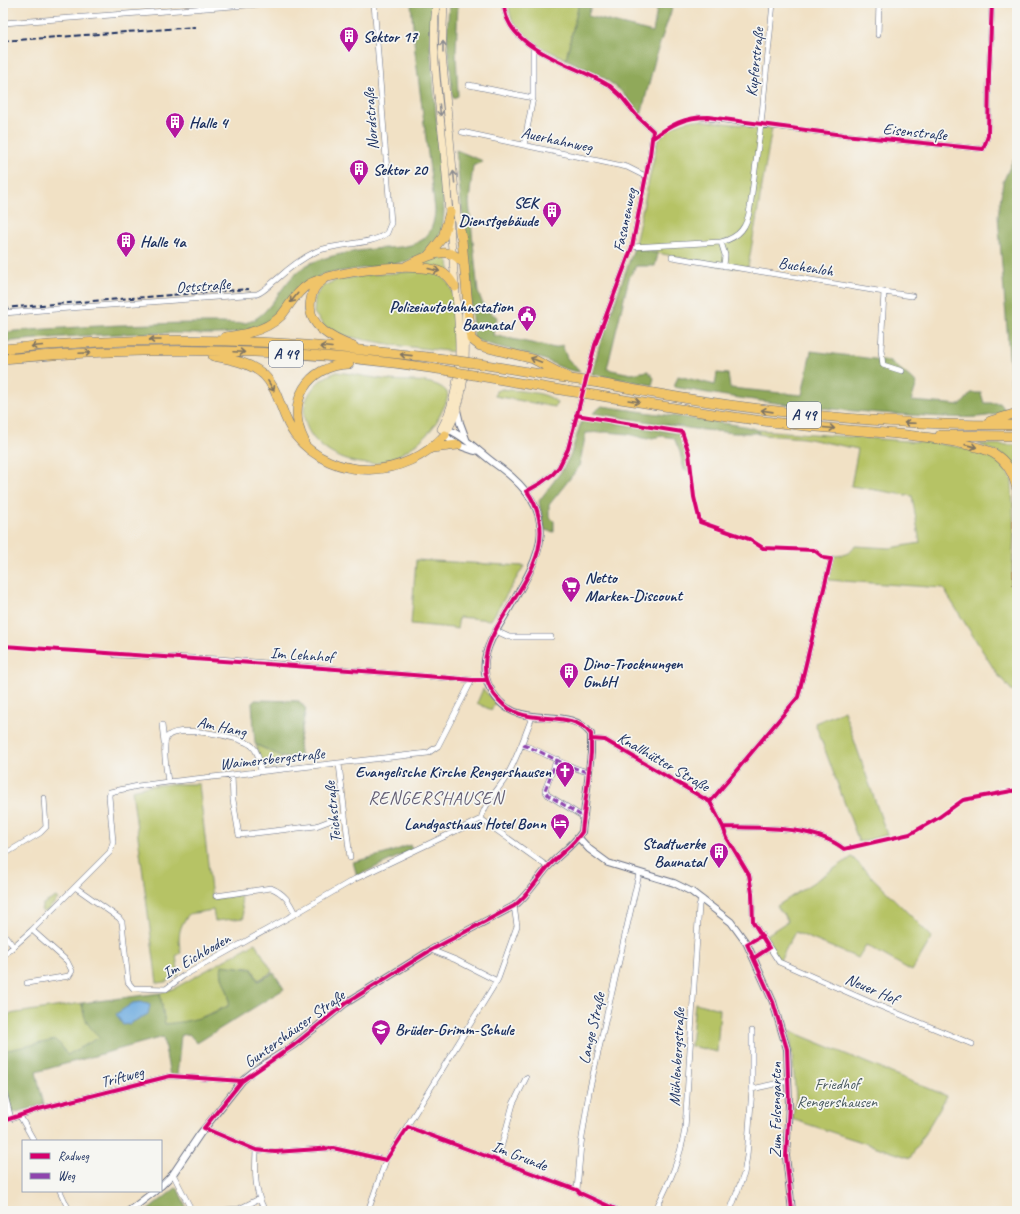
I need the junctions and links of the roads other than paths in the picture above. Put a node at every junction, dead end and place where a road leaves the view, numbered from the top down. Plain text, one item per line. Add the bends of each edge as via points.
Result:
1 (274, 3) edge
2 (374, 3) edge
3 (436, 3) edge
4 (444, 3) edge
5 (504, 3) edge
6 (773, 3) edge
7 (879, 3) edge
8 (992, 3) edge
9 (3, 23) edge
10 (878, 35) dead end
11 (533, 47) junction
12 (469, 85) dead end
13 (533, 98) junction
14 (699, 117) dead end
15 (761, 124) junction
16 (462, 132) dead end
17 (524, 145) junction
18 (645, 176) junction
19 (450, 212) junction
20 (460, 229) junction
21 (388, 232) joint
22 (721, 242) junction
23 (632, 247) junction
24 (452, 254) junction
25 (427, 257) junction
26 (672, 257) dead end
27 (461, 261) junction
28 (406, 266) junction
29 (724, 266) junction
30 (326, 278) junction
31 (455, 287) junction
32 (884, 292) junction
33 (912, 296) dead end
34 (3, 313) edge
35 (194, 340) junction
36 (3, 349) edge
37 (365, 350) junction
38 (186, 351) junction
39 (3, 360) edge
40 (386, 363) junction
41 (902, 371) dead end
42 (571, 379) junction
43 (457, 410) junction
44 (1017, 412) edge
45 (949, 424) junction
46 (1017, 425) edge
47 (445, 431) junction
48 (905, 434) junction
49 (1017, 436) edge
50 (463, 444) junction
51 (310, 448) junction
52 (430, 448) junction
53 (478, 452) junction
54 (417, 456) junction
55 (527, 491) junction
56 (832, 559) dead end
57 (1017, 583) edge
58 (496, 631) junction
59 (551, 637) dead end
60 (115, 655) dead end
61 (472, 680) junction
62 (487, 680) junction
63 (532, 717) junction
64 (162, 725) dead end
65 (592, 739) junction
66 (164, 743) junction
67 (523, 745) junction
68 (557, 759) junction
69 (339, 764) junction
70 (261, 772) junction
71 (588, 772) junction
72 (232, 775) junction
73 (168, 782) junction
74 (44, 798) dead end
75 (710, 802) junction
76 (345, 814) junction
77 (585, 818) junction
78 (481, 819) junction
79 (723, 827) junction
80 (578, 838) junction
81 (844, 849) dead end
82 (3, 855) edge
83 (350, 858) dead end
84 (548, 867) junction
85 (639, 874) junction
86 (75, 887) junction
87 (216, 896) dead end
88 (702, 899) junction
89 (514, 906) junction
90 (295, 914) junction
91 (32, 930) junction
92 (3, 933) edge
93 (761, 936) junction
94 (747, 944) junction
95 (13, 946) junction
96 (769, 948) junction
97 (431, 950) junction
98 (3, 956) edge
99 (754, 958) junction
100 (497, 981) junction
101 (27, 983) dead end
102 (752, 1030) dead end
103 (972, 1044) dead end
104 (526, 1078) dead end
105 (242, 1081) junction
106 (788, 1082) junction
107 (3, 1087) edge
108 (752, 1089) junction
109 (20, 1116) junction
110 (408, 1127) junction
111 (204, 1128) junction
112 (33, 1140) edge
113 (256, 1150) junction
114 (498, 1159) junction
115 (386, 1160) junction
116 (173, 1174) junction
117 (162, 1185) edge
118 (577, 1190) junction
119 (62, 1192) edge
120 (154, 1192) edge
121 (259, 1199) junction
122 (68, 1208) dead end
123 (225, 1210) dead end
124 (129, 1211) edge
125 (192, 1211) edge
126 (265, 1211) edge
127 (368, 1211) edge
128 (620, 1211) edge
129 (655, 1211) edge
130 (730, 1211) edge
131 (792, 1211) edge

1 - 9 street
2 - 21 street, Nordstraße via 391,223
3 -> 19 main road via 434,50
20 -> 4 main road via 442,53
5 - 11 street, Fasanenweg via 506,18 515,33
6 - 15 street, Kupferstraße
7 - 10 street
8 - 15 street, Eisenstraße via 988,136 983,149
11 - 13 street
11 - 18 street, Fasanenweg via 610,86 653,131
12 - 13 street
13 - 17 street
14 - 15 street, Eisenstraße
15 - 22 street via 748,221 742,232
16 - 17 street, Auerhahnweg
17 - 18 street, Auerhahnweg via 627,167
18 - 23 street, Fasanenweg
19 - 24 main road
19 - 25 highway via 443,237
20 - 27 main road
42 -> 20 highway via 533,358 480,346 471,339
21 - 34 street, Oststraße via 374,239 316,251 291,266 257,294
22 - 23 street
22 - 29 street via 725,254
23 - 55 street, Fasanenweg via 595,345 568,449 559,467
24 - 25 highway via 441,253
24 - 27 highway
24 - 31 main road
25 - 28 highway
26 - 29 street, Buchenloh
27 - 43 main road via 465,311 465,366
28 - 30 highway
28 -> 31 highway via 440,272 449,278
29 - 32 street, Buchenloh
30 -> 35 highway via 304,288 280,317 265,327 232,336
30 - 37 highway via 314,288 311,296 310,309 314,321 329,335
31 - 47 main road via 459,345 457,381
32 - 33 street, Buchenloh
32 - 41 street via 881,350 883,365
35 -> 36 highway, A 49 via 71,343
37 -> 35 highway, A 49
42 -> 37 highway, A 49, bridge via 445,359
39 -> 38 highway, A 49 via 140,350
38 -> 40 highway, A 49 via 300,355
38 -> 51 highway via 235,360 259,371 274,391 291,429 299,440
40 -> 48 highway, A 49, bridge via 762,421
40 - 51 highway via 336,365 320,372 307,383 299,398 297,416 300,433
45 -> 42 highway, A 49, bridge via 863,421 772,412
43 - 47 main road
43 - 50 street, Knallhütter Straße
44 - 45 highway via 997,420
45 - 46 highway, A 49
47 - 50 street, Knallhütter Straße
47 - 50 street, Knallhütter Straße
47 - 52 highway
47 - 54 highway
48 - 49 highway, A 49
48 -> 57 highway via 984,449 1006,463 1015,479 1017,490
50 - 52 highway
50 - 53 street, Knallhütter Straße
50 - 53 street, Knallhütter Straße
51 - 54 highway via 340,466 366,470 393,467
52 - 54 highway
53 - 55 street, Knallhütter Straße
55 - 58 street, Knallhütter Straße via 537,511 540,542 531,572
56 - 75 street, Knallhütter Straße via 798,697
58 - 59 street via 509,637
58 - 62 street, Knallhütter Straße via 486,653 484,665
60 - 61 street, Im Lehnhof via 219,660
61 - 62 street, Im Lehnhof
61 - 69 street, Waimersbergstraße via 438,746 428,753
62 - 63 street, Knallhütter Straße via 500,702 521,715
63 - 65 street, Knallhütter Straße via 571,720 587,729
63 - 67 street
64 - 66 street
65 - 71 street, Guntershäuser Straße
65 - 75 street, Knallhütter Straße via 604,740
66 - 70 street, Am Hang via 168,736 174,733 200,731 245,741 258,754
66 - 73 street
67 - 68 street
67 - 78 street
68 - 71 street via 578,770
68 - 77 street via 545,790 548,795
69 - 70 street, Waimersbergstraße
69 - 76 street, Teichstraße
70 - 72 street, Waimersbergstraße
71 - 77 street, Guntershäuser Straße
72 - 73 street, Waimersbergstraße
72 - 76 street via 239,835 316,826
73 - 86 street, Waimersbergstraße via 110,792 108,796 113,842 110,852
74 - 82 street via 46,827
75 - 79 street, Neuer Hof
76 - 83 street, Teichstraße
77 - 80 street, Guntershäuser Straße
78 - 84 street
78 - 90 street, Im Eichboden via 354,879
79 - 81 street via 780,829 833,840
79 - 93 street, Neuer Hof via 749,875 753,922
80 - 84 street, Guntershäuser Straße
80 - 85 street, Zum Felsengarten via 608,863
84 - 89 street, Guntershäuser Straße via 524,898
85 - 88 street, Zum Felsengarten via 674,884
85 - 118 street, Lange Straße via 589,1092
86 - 90 street, Im Eichboden via 122,922 128,982 133,988 166,989 183,976
86 - 91 street
87 - 90 street via 272,888 280,891
88 - 94 street, Zum Felsengarten via 731,922
88 - 129 street, Mühlenbergstraße via 699,905 685,1129 679,1160
89 - 97 street, Guntershäuser Straße
89 - 100 street via 517,926
91 - 95 street
91 - 101 street via 68,961 72,972 69,976
92 - 95 street
93 - 94 street
93 - 96 street, Neuer Hof
94 - 99 street, Zum Felsengarten
95 - 98 street
96 - 99 street
96 - 103 street, Neuer Hof via 779,962
97 - 100 street
97 - 105 street, Guntershäuser Straße via 346,1003
99 - 106 street, Zum Felsengarten via 773,1002 787,1049
100 - 110 street
102 - 108 street
104 - 114 street via 513,1104
105 - 109 street, Triftweg via 170,1076
105 - 111 street, Guntershäuser Straße
106 - 108 street
106 - 131 street, Zum Felsengarten via 786,1156
107 - 109 street, Triftweg via 11,1119
108 - 130 street via 746,1166
109 - 112 street
110 - 114 street, Im Grunde
110 - 115 street
111 - 113 street
111 - 116 street, Guntershäuser Straße
113 - 115 street via 275,1152 333,1148
113 - 121 street via 255,1179
114 - 118 street, Im Grunde
115 - 127 street
116 - 117 street, Guntershäuser Straße
116 - 125 street
118 - 128 street, Im Grunde
119 - 122 street
120 - 124 street
121 - 123 street via 239,1209
121 - 126 street

